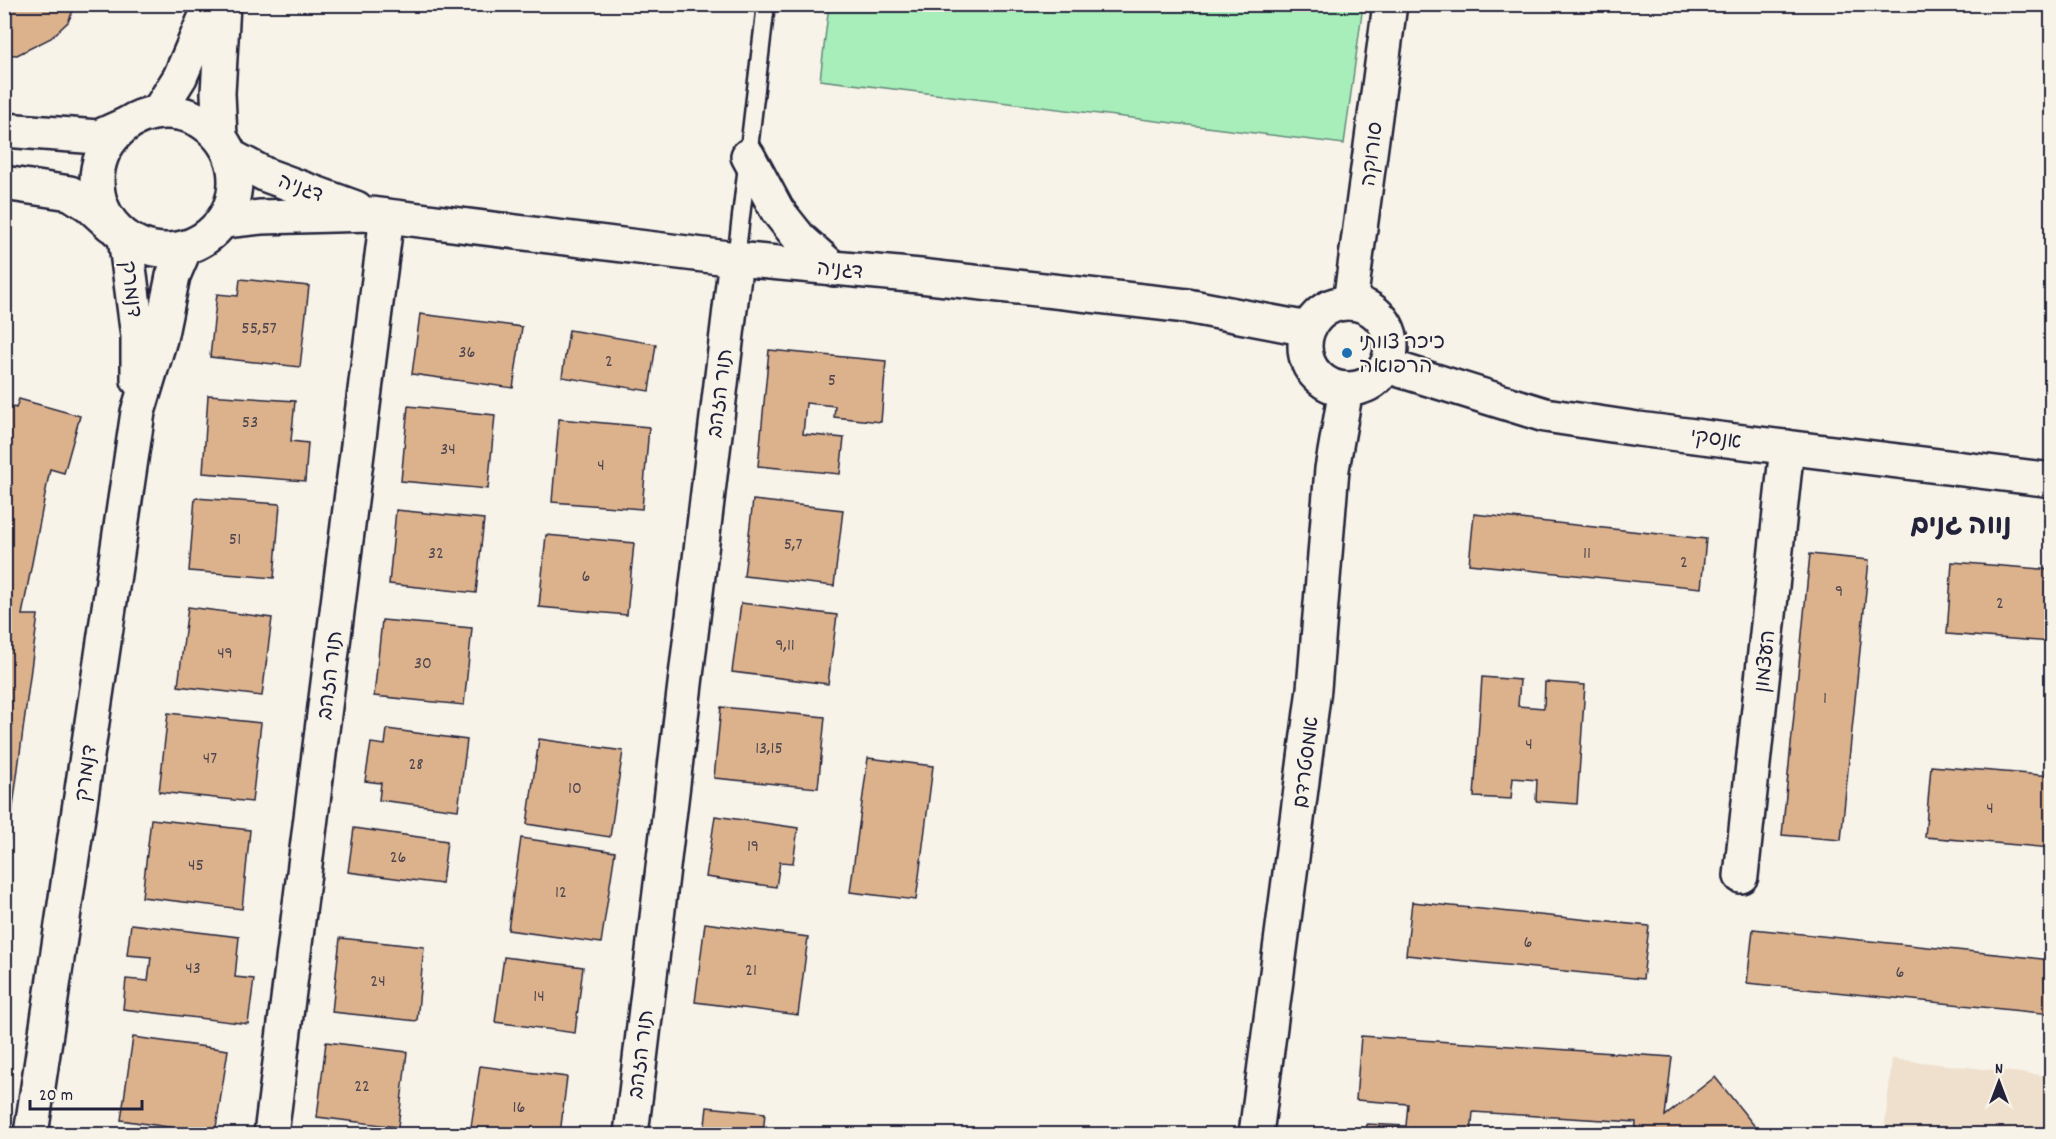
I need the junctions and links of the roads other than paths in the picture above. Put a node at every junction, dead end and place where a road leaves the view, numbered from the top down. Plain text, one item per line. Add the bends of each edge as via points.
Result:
1 (211, 4) edge
2 (224, 4) edge
3 (766, 4) edge
4 (1390, 4) edge
5 (158, 112) junction
6 (128, 124) junction
7 (4, 130) edge
8 (226, 147) junction
9 (748, 156) junction
10 (4, 183) edge
11 (379, 215) junction
12 (224, 220) junction
13 (122, 234) junction
14 (185, 248) junction
15 (736, 259) junction
16 (834, 269) junction
17 (1350, 303) junction
18 (1308, 329) junction
19 (1387, 366) junction
20 (1346, 389) junction
21 (138, 412) junction
22 (1787, 447) junction
23 (2052, 480) edge
24 (1741, 876) dead end
25 (32, 1134) edge
26 (271, 1134) edge
27 (631, 1134) edge
28 (1256, 1134) edge

1 - 5 street via 180,77
2 - 8 street via 219,93
3 - 9 lane
4 - 17 street, סורוקה
5 - 6 street
5 - 8 street via 181,114 202,122
6 - 7 street via 98,137
6 - 13 street via 112,138 102,155 97,176 98,196 106,216
8 - 11 street, דגניה via 266,175
8 - 12 street via 236,179 233,201
9 - 15 lane
9 - 16 street via 777,210
10 - 13 street via 70,193
11 - 12 street, דגניה
11 - 15 street, דגניה
11 - 26 street, תור הזהב
12 - 14 street via 214,232
13 - 14 street via 144,247
13 - 21 street, דנמרק via 138,336
14 - 21 street, דנמרק via 173,276 160,339
15 - 16 street, דגניה
15 - 27 street, תור הזהב
16 - 18 street, דגניה via 1187,306
17 - 18 street via 1324,310
17 - 19 street via 1364,306 1385,325 1390,338
18 - 20 street via 1306,357 1311,369 1332,387
19 - 20 street via 1370,384
19 - 22 street, אנסקי via 1545,415
20 - 28 street, אמסטרדם via 1332,470 1314,689
21 - 25 street, דנמרק
22 - 23 street, אנסקי
22 - 24 street, העצמון

